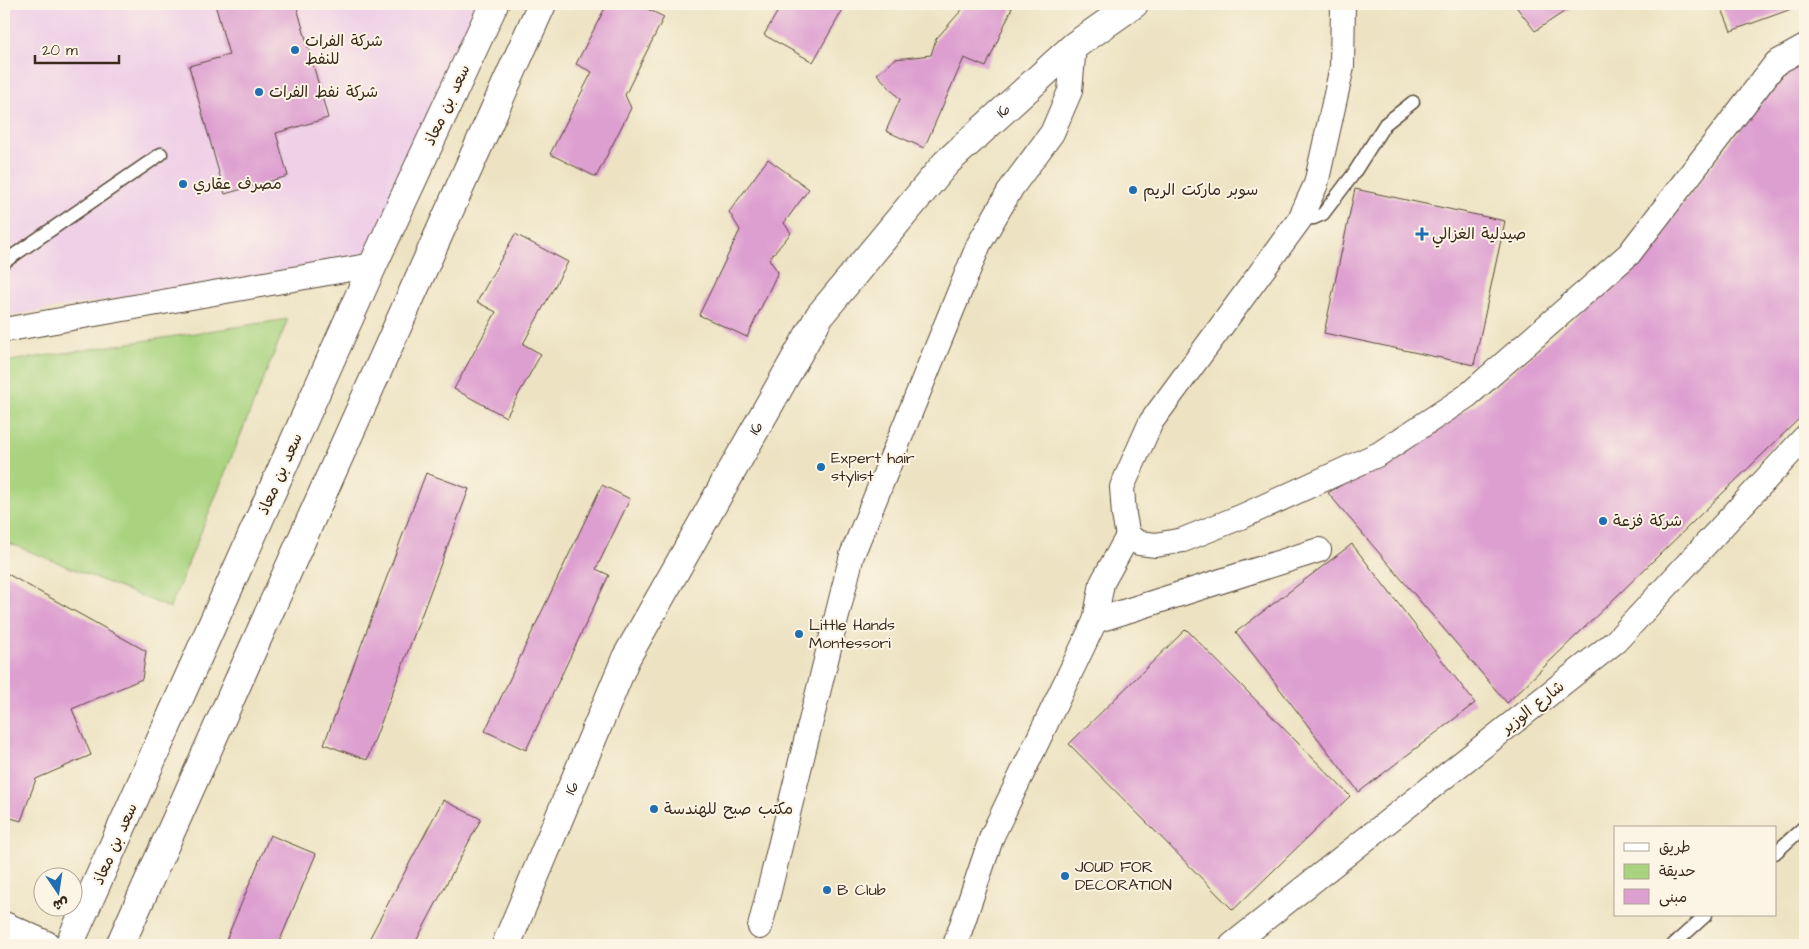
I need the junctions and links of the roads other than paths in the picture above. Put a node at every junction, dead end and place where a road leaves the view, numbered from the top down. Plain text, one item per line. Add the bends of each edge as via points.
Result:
1 (542, 4) edge
2 (1134, 4) edge
3 (1343, 4) edge
4 (487, 8) edge
5 (1074, 46) junction
6 (1805, 47) edge
7 (1413, 102) dead end
8 (160, 154) dead end
9 (1300, 219) junction
10 (4, 262) edge
11 (373, 264) junction
12 (4, 330) edge
13 (1805, 437) edge
14 (1128, 536) junction
15 (1319, 550) dead end
16 (1095, 621) junction
17 (1805, 826) edge
18 (1776, 852) edge
19 (1705, 916) edge
20 (4, 926) edge
21 (760, 927) dead end
22 (46, 945) edge
23 (69, 945) edge
24 (120, 945) edge
25 (506, 945) edge
26 (955, 945) edge
27 (1232, 945) edge
28 (1673, 945) edge

1 - 24 main road
2 - 5 main road, 16
3 - 9 street via 1342,67 1316,184
4 - 11 main road, سعد بن معاذ
5 - 21 street via 1070,91 1052,133 1012,187 979,244 852,556
5 - 25 main road, 16 via 946,163 820,315 626,658
6 - 14 street via 1776,64 1629,254 1467,396 1379,454 1243,516 1183,540 1156,545 1139,544
7 - 9 lane via 1385,124 1323,214
8 - 10 lane
9 - 14 street via 1151,422 1122,487
11 - 12 street
11 - 23 main road, سعد بن معاذ
13 - 27 street, شارع الوزير via 1616,641
14 - 16 street via 1102,583
15 - 16 street
16 - 26 street via 992,836
17 - 18 lane
19 - 28 lane
20 - 22 main road

